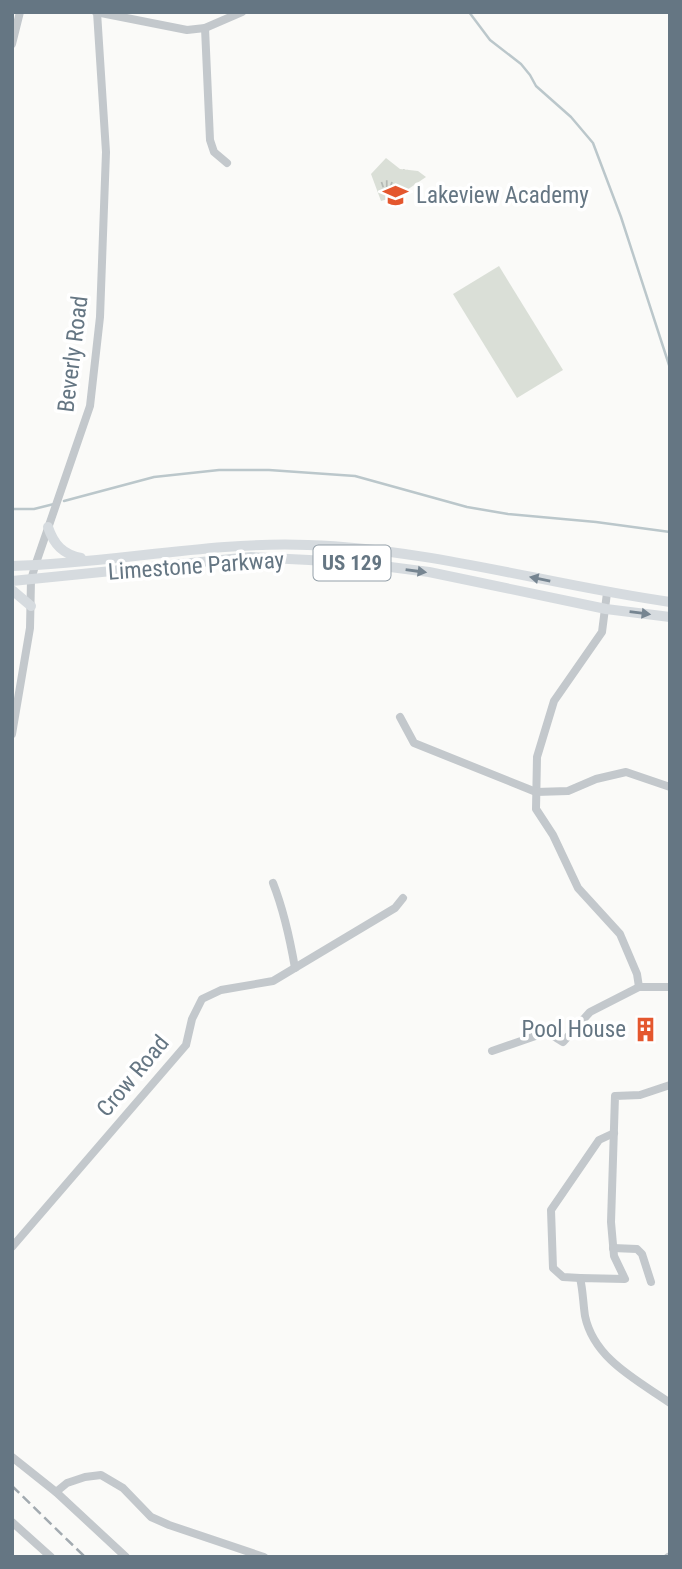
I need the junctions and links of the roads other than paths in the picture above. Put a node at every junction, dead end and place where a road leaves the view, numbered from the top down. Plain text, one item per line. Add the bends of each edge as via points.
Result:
1 (20, 12) edge
2 (96, 12) edge
3 (242, 12) edge
4 (205, 28) junction
5 (12, 44) edge
6 (227, 163) dead end
7 (48, 527) junction
8 (91, 560) junction
9 (12, 566) edge
10 (35, 566) junction
11 (32, 580) junction
12 (12, 581) edge
13 (12, 590) edge
14 (607, 593) junction
15 (670, 602) edge
16 (31, 606) junction
17 (606, 609) junction
18 (670, 617) edge
19 (400, 717) dead end
20 (12, 734) edge
21 (670, 787) edge
22 (536, 792) junction
23 (272, 883) dead end
24 (403, 898) dead end
25 (295, 968) junction
26 (639, 987) junction
27 (670, 987) edge
28 (492, 1051) dead end
29 (670, 1085) edge
30 (614, 1133) junction
31 (12, 1247) edge
32 (614, 1248) junction
33 (580, 1278) junction
34 (651, 1282) dead end
35 (670, 1403) edge
36 (12, 1457) edge
37 (56, 1492) junction
38 (12, 1522) edge
39 (51, 1557) edge
40 (126, 1557) edge
41 (264, 1557) edge

1 - 5 street
2 - 4 street via 187,30
2 - 7 street, Beverly Road via 106,152 100,317 90,406
3 - 4 street
4 - 6 street via 210,140 214,152
7 - 8 main road via 65,553
7 - 10 street, Beverly Road
8 - 10 main road, Limestone Parkway / US 129
14 -> 8 main road, Limestone Parkway / US 129 via 431,557 310,545 250,544
9 - 10 main road, Limestone Parkway / US 129
10 - 11 street, Beverly Road
11 - 12 main road, Limestone Parkway / US 129
11 - 16 street, Beverly Road
11 -> 17 main road, Limestone Parkway / US 129 via 251,557 309,559 429,572
13 - 16 main road
14 - 15 main road, Limestone Parkway / US 129
14 - 17 street
16 - 20 street, Beverly Road
17 -> 18 main road, Limestone Parkway / US 129
17 - 22 street via 602,632 554,701 537,757
19 - 22 street via 414,743
21 - 22 street via 626,772 568,790
22 - 26 street via 536,809 578,888 620,934
23 - 25 street via 284,912
24 - 25 street, Crow Road via 395,908
25 - 31 street, Crow Road via 273,981 221,990 202,999 186,1045
26 - 27 street
26 - 28 street via 590,1012 564,1042 547,1032
29 - 30 street via 640,1095 615,1096
30 - 32 street
30 - 33 street via 599,1140 551,1210 553,1268 563,1277
32 - 33 street via 625,1279
32 - 34 street via 637,1249
33 - 35 street via 585,1317 600,1350
36 - 37 street
37 - 40 street
37 - 41 street via 67,1483 101,1475 123,1488 151,1517
38 - 39 street

